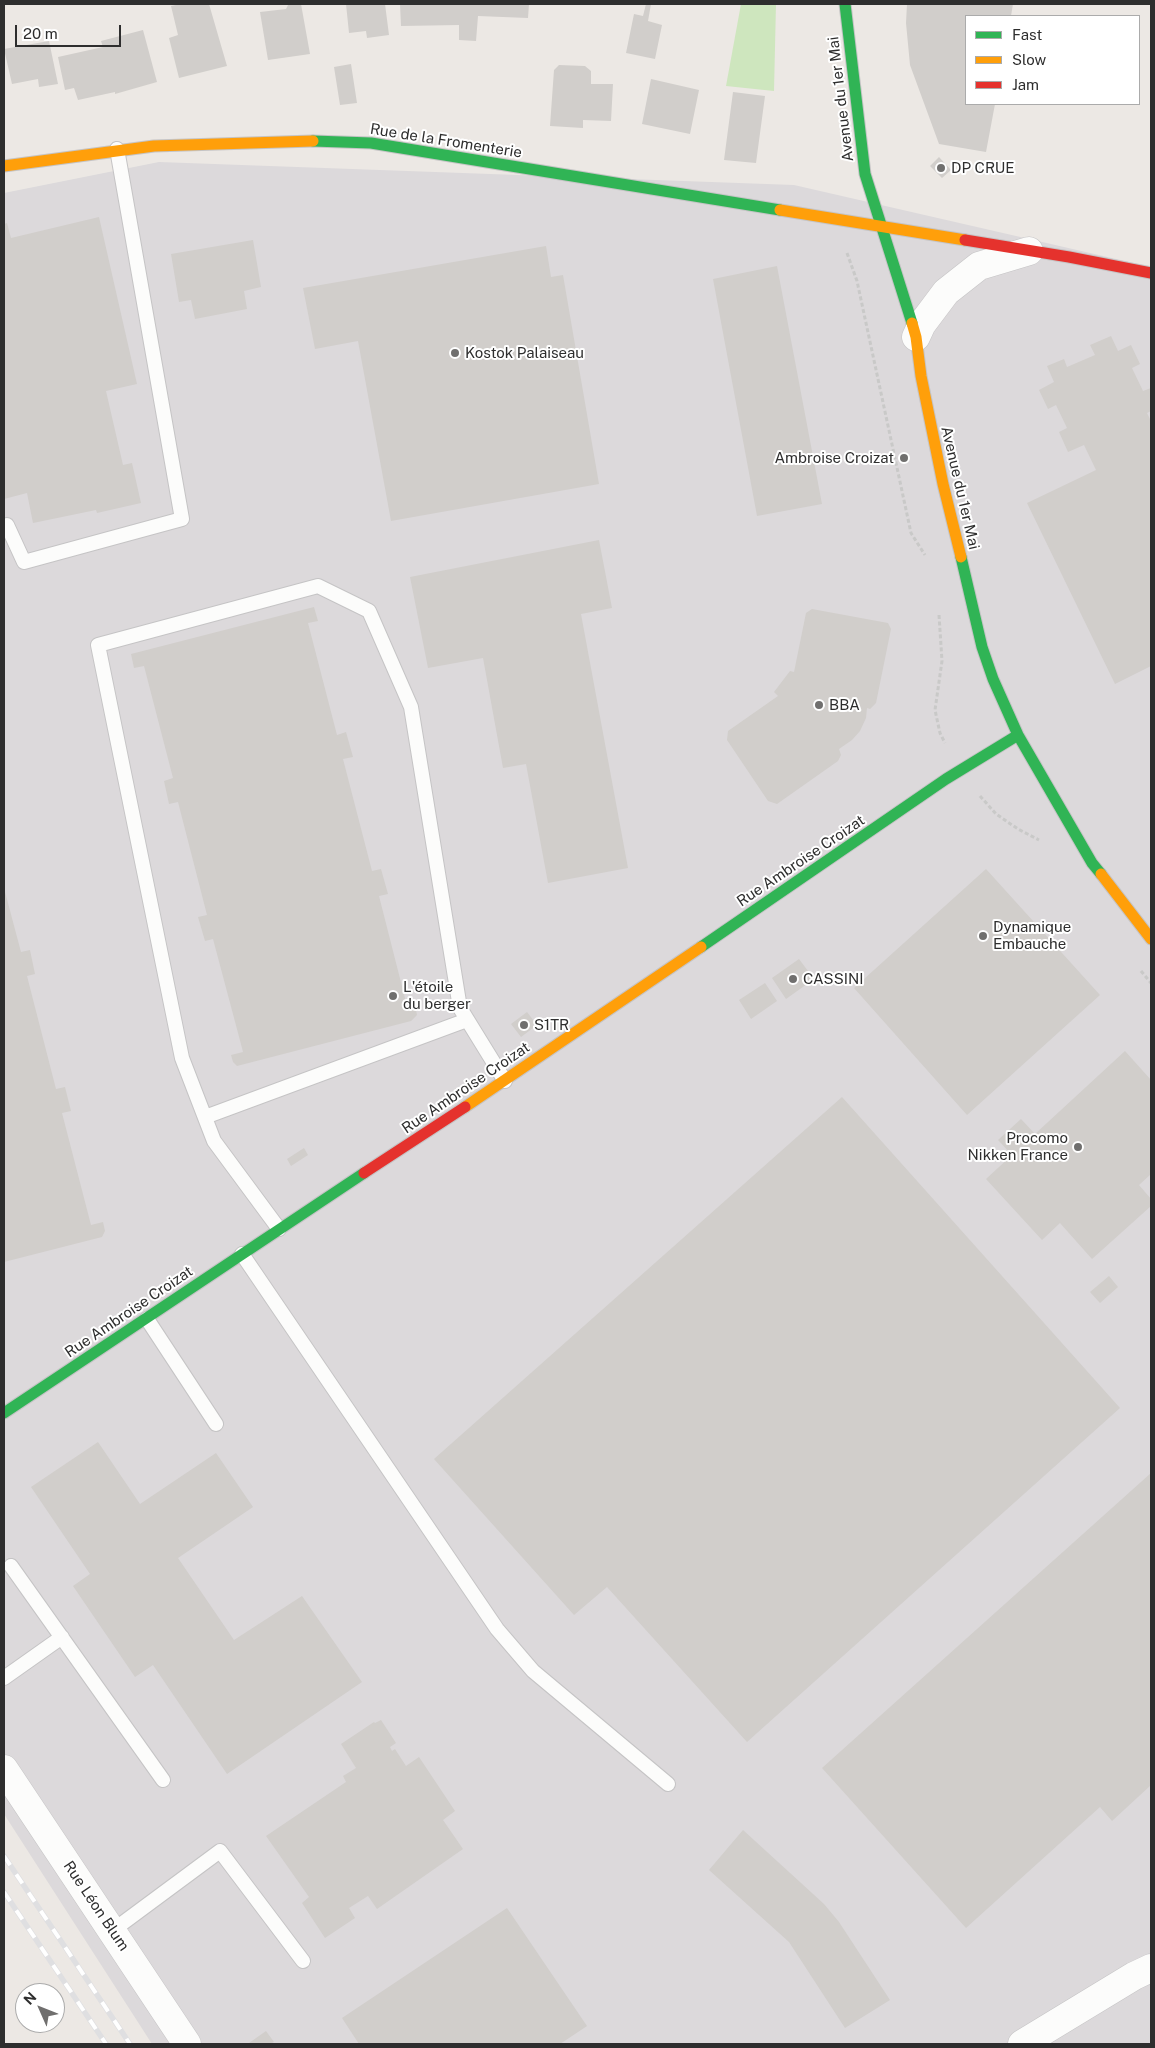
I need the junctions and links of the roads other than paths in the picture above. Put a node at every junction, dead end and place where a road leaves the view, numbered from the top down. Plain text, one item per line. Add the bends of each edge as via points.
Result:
1 (845, 4) edge
2 (117, 149) junction
3 (4, 166) edge
4 (880, 226) junction
5 (1029, 251) junction
6 (1151, 273) edge
7 (916, 337) junction
8 (7, 526) dead end
9 (1018, 735) junction
10 (1151, 939) edge
11 (467, 1020) junction
12 (505, 1081) junction
13 (205, 1117) junction
14 (278, 1229) junction
15 (242, 1254) junction
16 (148, 1319) junction
17 (4, 1413) edge
18 (216, 1424) dead end
19 (11, 1566) dead end
20 (62, 1637) junction
21 (4, 1678) edge
22 (4, 1769) edge
23 (164, 1780) dead end
24 (668, 1784) dead end
25 (112, 1930) junction
26 (303, 1961) dead end
27 (1151, 1968) edge
28 (187, 2044) edge
29 (1022, 2044) edge

1 - 4 street, Avenue du 1er Mai via 862,156
2 - 3 street, Rue de la Fromenterie
2 - 4 street, Rue de la Fromenterie via 296,140 371,143
2 - 8 lane via 182,520 24,562
4 - 5 street, Rue de la Fromenterie
4 - 7 street, Avenue du 1er Mai
5 - 6 street, Rue de la Fromenterie
5 - 7 street via 979,266 946,292
7 - 9 street, Avenue du 1er Mai via 920,376 982,647
9 - 10 street, Avenue du 1er Mai via 1092,863
9 - 12 street, Rue Ambroise Croizat via 946,778
11 - 12 lane
11 - 13 lane
11 - 13 lane via 460,1008 411,707 369,611 318,586 98,644 182,1058
12 - 14 street, Rue Ambroise Croizat
13 - 14 lane via 214,1142
14 - 15 street, Rue Ambroise Croizat
15 - 16 street, Rue Ambroise Croizat
15 - 24 lane via 497,1629 533,1671
16 - 17 street, Rue Ambroise Croizat
16 - 18 lane
19 - 20 lane
20 - 21 lane
20 - 23 lane
22 - 25 street, Rue Léon Blum
25 - 26 lane via 220,1851
25 - 28 street, Rue Léon Blum
27 - 29 street

